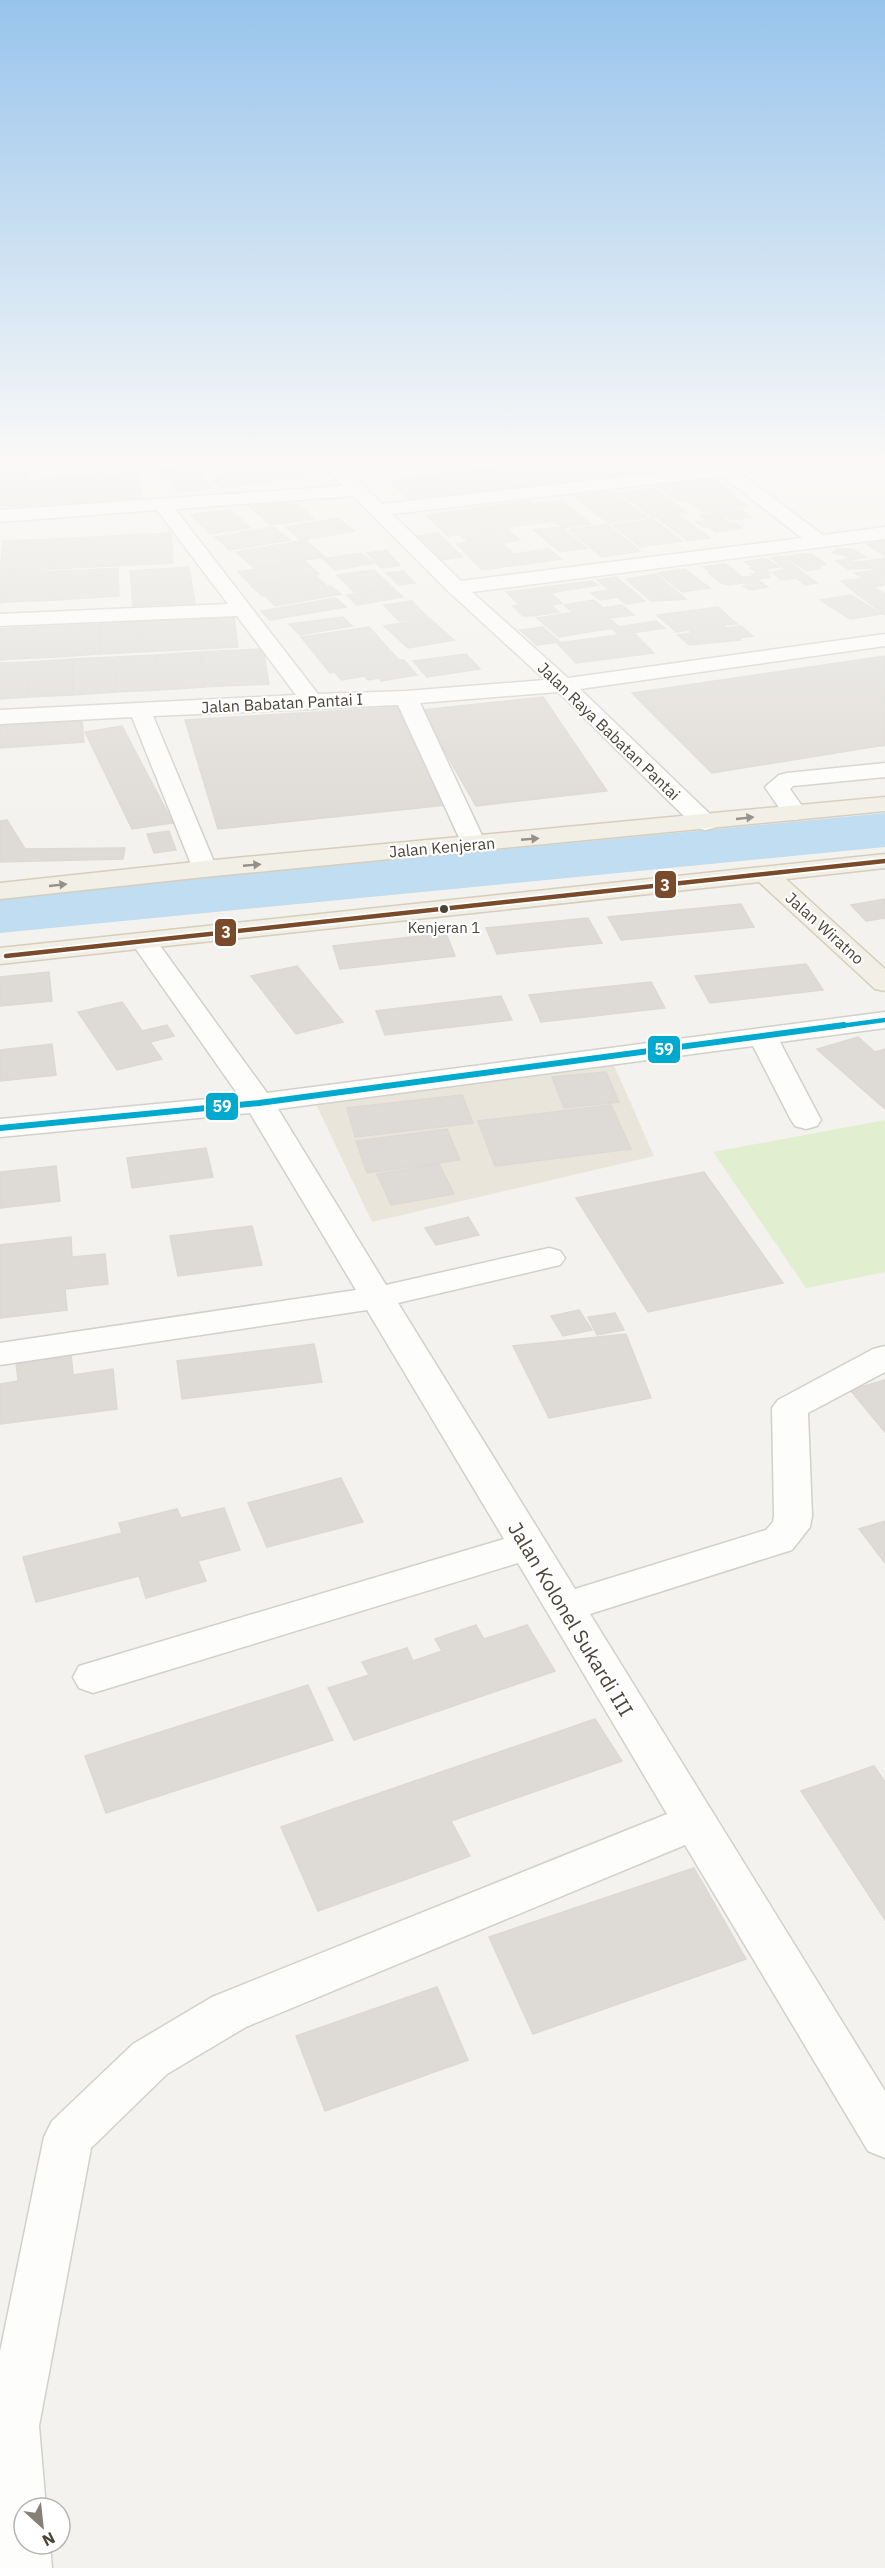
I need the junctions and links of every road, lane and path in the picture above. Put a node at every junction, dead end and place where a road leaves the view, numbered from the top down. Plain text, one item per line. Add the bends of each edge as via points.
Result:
1 (223, 585) edge
2 (453, 585) edge
3 (480, 585) edge
4 (456, 588) junction
5 (242, 610) junction
6 (0, 620) edge
7 (885, 640) edge
8 (563, 685) junction
9 (406, 698) junction
10 (312, 701) junction
11 (140, 710) junction
12 (0, 717) edge
13 (885, 770) edge
14 (885, 804) edge
15 (795, 813) junction
16 (705, 823) junction
17 (474, 844) junction
18 (885, 861) edge
19 (204, 869) junction
20 (764, 873) junction
21 (0, 891) edge
22 (144, 942) junction
23 (0, 956) edge
24 (885, 983) edge
25 (885, 1020) edge
26 (762, 1036) junction
27 (259, 1102) junction
28 (806, 1120) dead end
29 (0, 1128) edge
30 (549, 1258) dead end
31 (376, 1298) junction
32 (0, 1354) edge
33 (885, 1358) edge
34 (527, 1546) junction
35 (564, 1606) junction
36 (93, 1677) dead end
37 (695, 1822) junction
38 (885, 2135) edge
39 (23, 2568) edge

1 - 5 street
2 - 4 street, Jalan Raya Babatan Pantai
3 - 4 street
4 - 8 street, Jalan Raya Babatan Pantai
5 - 6 street
5 - 10 street
7 - 8 street, Jalan Babatan Pantai I
8 - 9 street, Jalan Babatan Pantai I
8 - 16 street, Jalan Raya Babatan Pantai
9 - 10 street, Jalan Babatan Pantai I
9 - 17 street
10 - 11 street, Jalan Babatan Pantai I
11 - 12 street, Jalan Babatan Pantai I
11 - 19 street
13 - 15 street via 787,780 777,787
14 - 15 main road, Jalan Kenjeran
16 -> 15 main road, Jalan Kenjeran
17 -> 16 main road, Jalan Kenjeran
19 -> 17 main road, Jalan Kenjeran
18 - 20 main road
21 -> 19 main road, Jalan Kenjeran
20 - 22 main road
20 - 24 main road, Jalan Wiratno
22 - 23 main road
22 - 27 street, Jalan Kolonel Sukardi III
25 - 26 street
26 - 27 street
26 - 28 street
27 - 29 street
27 - 31 street, Jalan Kolonel Sukardi III
30 - 31 street
31 - 32 street
31 - 34 street, Jalan Kolonel Sukardi III
33 - 35 street via 790,1408 793,1516 791,1527 779,1540
34 - 35 street, Jalan Kolonel Sukardi III
34 - 36 street
35 - 37 street, Jalan Kolonel Sukardi III
37 - 38 street, Jalan Kolonel Sukardi III
37 - 39 street via 229,2012 150,2059 69,2137 12,2426

